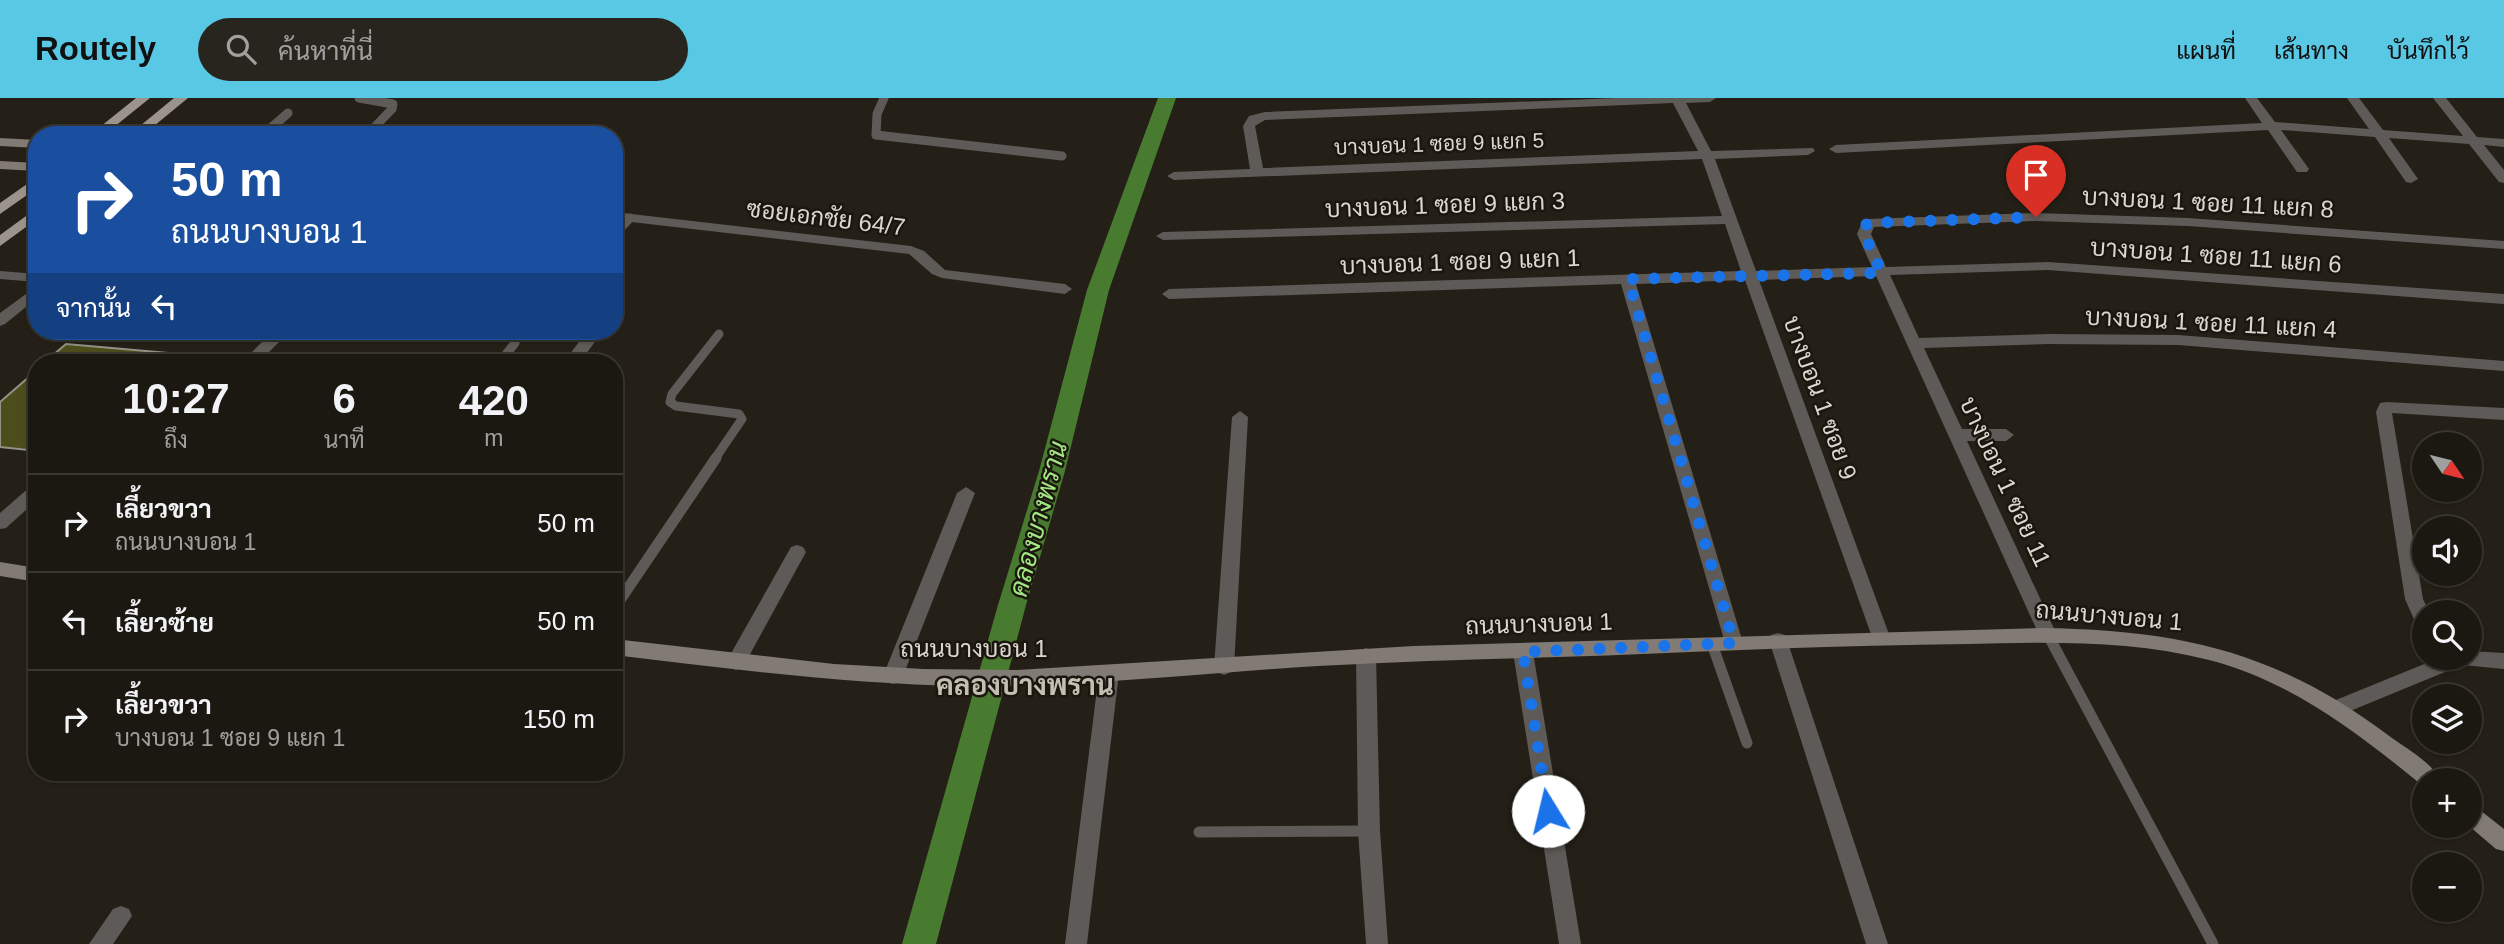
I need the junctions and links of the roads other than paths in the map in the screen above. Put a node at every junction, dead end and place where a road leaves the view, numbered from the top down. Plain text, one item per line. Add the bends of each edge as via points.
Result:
1 (144, 98) edge
2 (182, 98) edge
3 (359, 98) edge
4 (884, 98) edge
5 (1710, 98) edge
6 (2251, 98) edge
7 (2353, 98) edge
8 (2439, 98) edge
9 (1678, 100) edge
10 (288, 113) dead end
11 (108, 126) edge
12 (146, 126) edge
13 (273, 126) edge
14 (376, 126) edge
15 (2272, 126) junction
16 (2378, 133) junction
17 (2474, 141) junction
18 (0, 142) edge
19 (2504, 143) edge
20 (28, 144) edge
21 (1836, 149) dead end
22 (1808, 151) dead end
23 (1062, 156) dead end
24 (1707, 156) junction
25 (0, 165) edge
26 (28, 167) edge
27 (2302, 169) dead end
28 (1257, 172) junction
29 (1174, 176) dead end
30 (2411, 179) dead end
31 (2504, 179) edge
32 (28, 188) edge
33 (0, 210) edge
34 (623, 217) edge
35 (630, 218) junction
36 (28, 219) edge
37 (1729, 220) junction
38 (1868, 223) joint
39 (623, 225) edge
40 (1163, 236) dead end
41 (0, 242) edge
42 (2504, 245) edge
43 (1882, 273) junction
44 (0, 275) edge
45 (1752, 276) junction
46 (28, 277) edge
47 (1628, 279) junction
48 (1065, 289) dead end
49 (1169, 294) dead end
50 (28, 298) edge
51 (2504, 299) edge
52 (0, 321) edge
53 (719, 334) dead end
54 (273, 340) edge
55 (1914, 343) junction
56 (258, 354) edge
57 (2504, 366) edge
58 (2504, 414) edge
59 (1240, 417) dead end
60 (1957, 435) junction
61 (2006, 435) dead end
62 (966, 493) dead end
63 (28, 499) edge
64 (0, 523) edge
65 (797, 552) dead end
66 (0, 569) edge
67 (28, 574) edge
68 (623, 596) edge
69 (2414, 600) edge
70 (2049, 635) junction
71 (1881, 638) junction
72 (1778, 640) junction
73 (1734, 643) junction
74 (1712, 644) junction
75 (623, 648) edge
76 (1523, 652) junction
77 (1366, 656) junction
78 (2482, 659) edge
79 (2504, 661) edge
80 (736, 663) junction
81 (1224, 667) junction
82 (2430, 670) edge
83 (1109, 673) junction
84 (892, 676) junction
85 (2338, 708) junction
86 (1747, 743) dead end
87 (2415, 768) edge
88 (2482, 824) edge
89 (1369, 831) junction
90 (1199, 832) dead end
91 (2504, 842) edge
92 (121, 916) dead end
93 (100, 944) edge
94 (1076, 944) edge
95 (1377, 944) edge
96 (1570, 944) edge
97 (1877, 944) edge
98 (2213, 944) edge

1 - 11 main road
2 - 12 main road
3 - 14 lane via 393,104
4 - 23 lane via 876,135
5 - 9 street
6 - 15 street
7 - 16 street
8 - 17 street
9 - 24 street, บางบอน 1 ซอย 9
9 - 28 street via 1265,116 1249,126
10 - 13 lane
15 - 16 street
15 - 21 street
15 - 27 street
16 - 17 street
16 - 30 street
17 - 19 street
17 - 31 street
18 - 20 main road
22 - 24 street, บางบอน 1 ซอย 9 แยก 5
24 - 28 street, บางบอน 1 ซอย 9 แยก 5
24 - 37 street, บางบอน 1 ซอย 9
25 - 26 main road
28 - 29 street, บางบอน 1 ซอย 9 แยก 5
32 - 33 main road
34 - 35 street, ซอยเอกชัย 64/7
35 - 39 lane
35 - 48 street, ซอยเอกชัย 64/7 via 911,250 942,274
36 - 41 main road
37 - 40 street, บางบอน 1 ซอย 9 แยก 3
37 - 45 street, บางบอน 1 ซอย 9
38 - 42 street, บางบอน 1 ซอย 11 แยก 8 via 2078,218
38 - 43 street, บางบอน 1 ซอย 11 via 1864,234
43 - 45 street, บางบอน 1 ซอย 11 แยก 6
43 - 51 street, บางบอน 1 ซอย 11 แยก 6 via 2048,266
43 - 55 street, บางบอน 1 ซอย 11
44 - 46 street
45 - 47 street, บางบอน 1 ซอย 9 แยก 1
45 - 71 street, บางบอน 1 ซอย 9
47 - 49 street, บางบอน 1 ซอย 9 แยก 1
47 - 73 street
50 - 52 street
53 - 68 lane via 670,402 739,414 743,419
54 - 56 street
55 - 57 street, บางบอน 1 ซอย 11 แยก 4 via 2178,340
55 - 60 street, บางบอน 1 ซอย 11
58 - 69 street via 2386,407
59 - 81 street
60 - 61 street
60 - 70 street, บางบอน 1 ซอย 11
62 - 84 street
63 - 64 street
65 - 80 street
66 - 67 main road
70 - 71 main road, ถนนบางบอน 1
70 - 85 main road, ถนนบางบอน 1 via 2176,646 2242,662
70 - 98 lane, บางบอน 1 ซอย 11
71 - 72 main road, ถนนบางบอน 1
72 - 73 main road, ถนนบางบอน 1
72 - 97 street
73 - 74 main road, ถนนบางบอน 1
74 - 76 main road, ถนนบางบอน 1
74 - 86 lane
75 - 80 main road, ถนนบางบอน 1
76 - 77 main road, ถนนบางบอน 1
76 - 96 street
77 - 81 main road, ถนนบางบอน 1
77 - 89 street
78 - 79 street
80 - 84 main road, ถนนบางบอน 1
81 - 83 main road, ถนนบางบอน 1
82 - 85 street
83 - 84 main road, ถนนบางบอน 1 via 1024,678
83 - 94 street
85 - 87 main road, ถนนบางบอน 1
88 - 91 main road
89 - 90 lane
89 - 95 street
92 - 93 street

